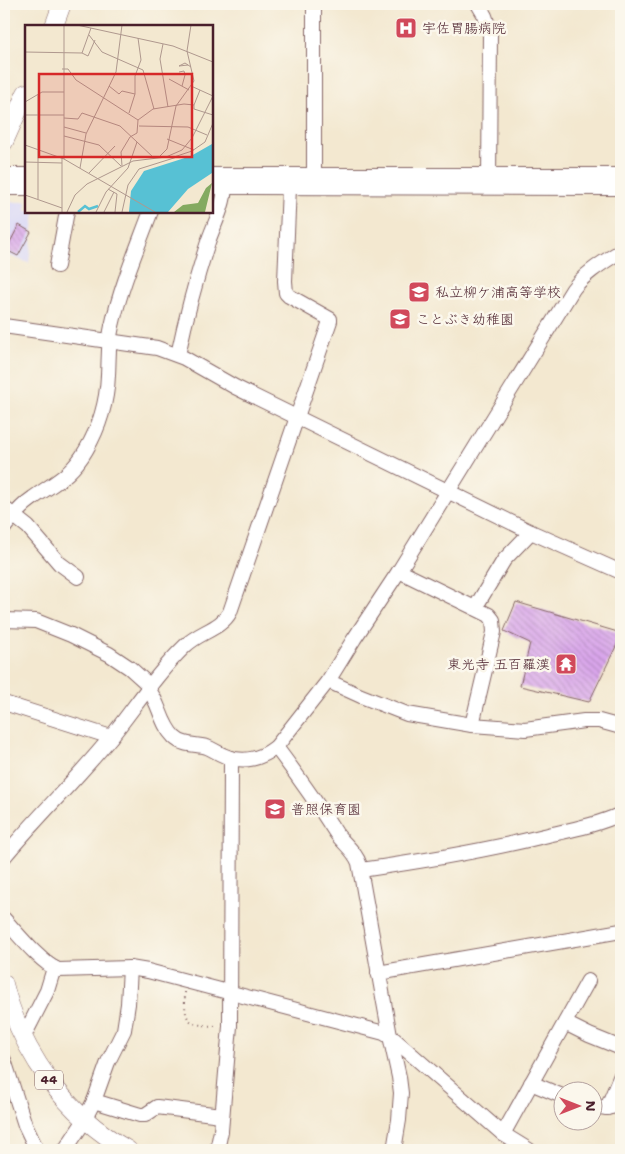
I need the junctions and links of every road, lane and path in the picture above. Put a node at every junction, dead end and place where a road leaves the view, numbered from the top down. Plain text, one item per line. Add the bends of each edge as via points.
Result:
1 (62, 4) edge
2 (314, 4) edge
3 (478, 4) edge
4 (54, 25) edge
5 (25, 95) edge
6 (4, 142) edge
7 (621, 174) edge
8 (4, 175) edge
9 (25, 175) edge
10 (212, 175) edge
11 (314, 181) junction
12 (489, 181) junction
13 (218, 187) edge
14 (289, 187) junction
15 (4, 188) edge
16 (25, 188) edge
17 (621, 188) edge
18 (67, 212) edge
19 (151, 212) edge
20 (621, 251) edge
21 (57, 266) dead end
22 (4, 326) edge
23 (110, 341) junction
24 (178, 355) junction
25 (296, 416) junction
26 (448, 490) junction
27 (9, 511) edge
28 (4, 528) edge
29 (531, 532) junction
30 (399, 571) junction
31 (621, 572) edge
32 (78, 576) dead end
33 (475, 608) junction
34 (4, 620) edge
35 (328, 681) junction
36 (149, 688) junction
37 (4, 703) edge
38 (472, 725) junction
39 (621, 727) edge
40 (111, 737) junction
41 (276, 747) junction
42 (231, 758) junction
43 (621, 814) edge
44 (4, 856) edge
45 (361, 870) junction
46 (4, 919) edge
47 (621, 931) edge
48 (54, 968) junction
49 (130, 968) junction
50 (378, 973) junction
51 (186, 980) junction
52 (588, 981) dead end
53 (231, 992) junction
54 (5, 994) edge
55 (565, 1023) junction
56 (230, 1026) junction
57 (390, 1036) junction
58 (24, 1038) junction
59 (621, 1048) edge
60 (4, 1060) edge
61 (621, 1075) edge
62 (531, 1083) junction
63 (552, 1092) edge
64 (94, 1102) junction
65 (614, 1107) edge
66 (222, 1115) junction
67 (84, 1119) junction
68 (503, 1134) junction
69 (37, 1150) edge
70 (65, 1150) edge
71 (128, 1150) edge
72 (217, 1150) edge
73 (394, 1150) edge
74 (529, 1150) edge

1 - 4 main road
2 - 11 street
3 - 12 street via 490,31
5 - 6 main road
7 - 12 street
8 - 9 street
10 - 11 street
11 - 12 street
11 - 14 street
12 - 17 street
13 - 14 street
13 - 24 street via 225,200 203,260
14 - 25 street via 286,292 292,299 330,318
15 - 16 street
18 - 21 street
19 - 23 street via 128,273
20 - 26 street via 580,280
22 - 23 street
23 - 24 street
23 - 27 street via 108,388 85,452 53,486
24 - 25 street
25 - 26 street
25 - 36 street via 230,612 220,624 186,645
26 - 29 street
26 - 30 street
27 - 28 street
27 - 32 street via 28,527 59,563
29 - 31 street
29 - 33 street via 504,560
30 - 33 street
30 - 35 street
33 - 38 street via 489,615 494,626
34 - 36 street via 36,621 71,635 130,668
35 - 38 street via 407,714
35 - 41 street
36 - 40 street
36 - 42 street via 163,722 177,739
37 - 40 street
38 - 39 street via 525,729 599,721
40 - 44 street
41 - 42 street via 251,759
41 - 45 street via 355,856
42 - 53 street
43 - 45 street via 588,826 502,847
45 - 50 street
46 - 48 street
47 - 50 street
48 - 49 street
48 - 58 street via 45,996
49 - 51 street
49 - 64 street via 125,1025
50 - 57 street
51 - 53 street
51 - 56 path via 186,1012 192,1023
52 - 55 street
53 - 56 street
53 - 57 street
54 - 58 main road, 44
55 - 59 street
55 - 62 street
56 - 66 street
57 - 68 street
57 - 73 street via 401,1094
58 - 67 main road, 44 via 53,1085
60 - 69 street via 25,1125
61 - 65 street
62 - 63 street
62 - 68 street
64 - 66 street via 140,1115 158,1107
64 - 67 street
66 - 72 street
67 - 70 street
67 - 71 main road, 44
68 - 74 street

